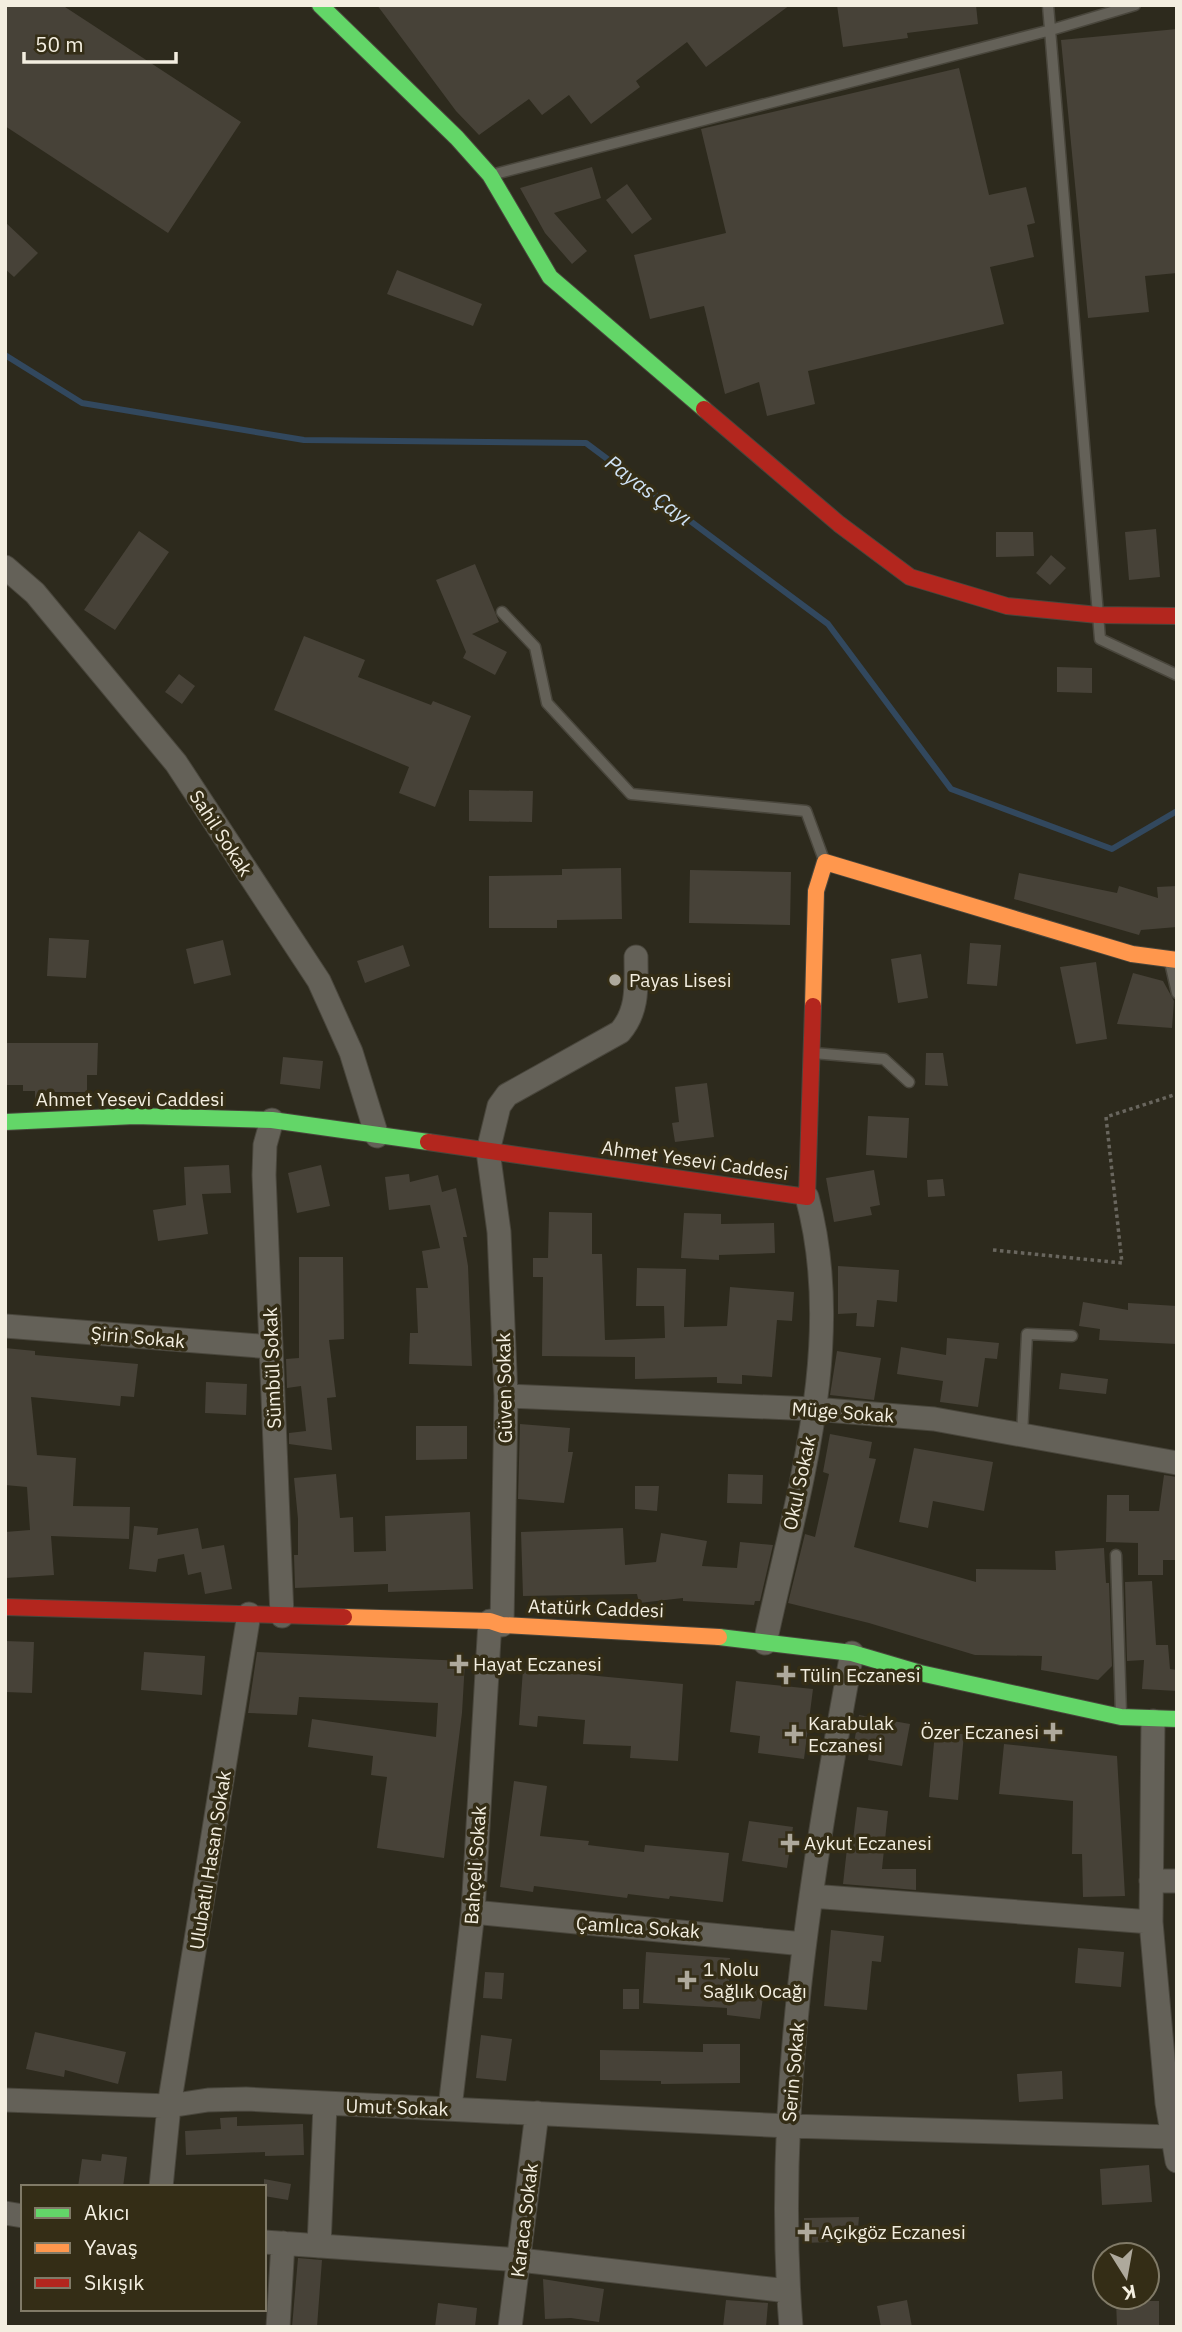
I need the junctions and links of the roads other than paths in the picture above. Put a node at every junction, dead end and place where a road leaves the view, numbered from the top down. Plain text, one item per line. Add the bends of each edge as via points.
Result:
1 (320, 5) edge
2 (1048, 5) edge
3 (1135, 5) edge
4 (1051, 30) junction
5 (490, 175) junction
6 (5, 567) edge
7 (502, 612) dead end
8 (1098, 615) junction
9 (1177, 616) edge
10 (1177, 675) edge
11 (825, 862) junction
12 (636, 957) dead end
13 (1173, 960) edge
14 (1177, 993) edge
15 (810, 1052) junction
16 (909, 1082) dead end
17 (272, 1120) junction
18 (5, 1122) edge
19 (377, 1136) junction
20 (488, 1151) junction
21 (807, 1197) junction
22 (5, 1326) edge
23 (1072, 1336) dead end
24 (271, 1348) junction
25 (506, 1396) junction
26 (814, 1409) junction
27 (1022, 1435) junction
28 (1177, 1462) edge
29 (1116, 1555) dead end
30 (5, 1607) edge
31 (249, 1614) junction
32 (282, 1616) junction
33 (496, 1623) junction
34 (765, 1643) junction
35 (852, 1653) junction
36 (1121, 1717) junction
37 (1177, 1719) edge
38 (1153, 1721) junction
39 (1151, 1881) junction
40 (1177, 1881) edge
41 (811, 1896) junction
42 (473, 1912) junction
43 (1151, 1922) junction
44 (804, 1944) junction
45 (5, 2100) edge
46 (1172, 2102) edge
47 (325, 2105) junction
48 (169, 2106) junction
49 (450, 2108) junction
50 (537, 2113) junction
51 (789, 2126) junction
52 (1173, 2137) junction
53 (1177, 2161) edge
54 (161, 2185) edge
55 (274, 2243) edge
56 (319, 2246) junction
57 (520, 2260) junction
58 (788, 2291) junction
59 (278, 2327) edge
60 (510, 2327) edge
61 (791, 2327) edge

1 - 5 street
2 - 4 lane
3 - 4 lane
4 - 5 lane
4 - 8 lane
5 - 8 street via 550,277 839,524 910,577 1007,606
6 - 19 street, Sahil Sokak via 34,593 176,763 319,981 351,1052
7 - 11 lane via 534,647 547,703 631,793 806,811
8 - 9 street
8 - 10 lane via 1100,639
11 - 13 street via 1000,917 1132,954
11 - 15 street, Ahmet Yesevi Caddesi via 816,891
12 - 20 street via 632,1019 620,1032 507,1095 499,1106
13 - 14 lane
15 - 16 lane via 884,1059
15 - 21 street, Ahmet Yesevi Caddesi
17 - 18 street, Ahmet Yesevi Caddesi via 135,1116
17 - 19 street, Ahmet Yesevi Caddesi
17 - 24 street, Sümbül Sokak via 264,1175
19 - 20 street, Ahmet Yesevi Caddesi
20 - 21 street, Ahmet Yesevi Caddesi
20 - 25 street, Güven Sokak via 499,1232
21 - 26 street, Okul Sokak via 818,1238 823,1287
22 - 24 street, Şirin Sokak
23 - 27 lane via 1027,1334
24 - 32 street, Sümbül Sokak
25 - 26 street, Müge Sokak
25 - 33 street, Güven Sokak
26 - 27 street, Müge Sokak via 934,1419
26 - 34 street, Okul Sokak
27 - 28 street, Müge Sokak
29 - 36 lane
30 - 31 street, Atatürk Caddesi
31 - 32 street, Atatürk Caddesi
31 - 48 street, Ulubatlı Hasan Sokak
32 - 33 street, Atatürk Caddesi
33 - 34 street, Atatürk Caddesi via 686,1633
33 - 42 street, Bahçeli Sokak
34 - 35 street, Atatürk Caddesi
35 - 36 street, Atatürk Caddesi via 920,1673
35 - 41 street, Serin Sokak
36 - 38 street, Atatürk Caddesi
37 - 38 street, Atatürk Caddesi
38 - 39 street
39 - 40 street
39 - 43 street
41 - 43 street
41 - 44 street, Serin Sokak
42 - 44 street, Çamlıca Sokak
42 - 49 street, Bahçeli Sokak
43 - 46 street
44 - 51 street, Serin Sokak
45 - 48 street, Umut Sokak
46 - 52 street
47 - 48 street, Umut Sokak via 246,2099
47 - 49 street, Umut Sokak
47 - 56 street
48 - 54 street, Ulubatlı Hasan Sokak
49 - 50 street, Umut Sokak
50 - 51 street, Umut Sokak
50 - 57 street, Karaca Sokak
51 - 52 street, Umut Sokak
51 - 58 street, Serin Sokak
52 - 53 street
55 - 56 street
55 - 59 street
56 - 57 street
57 - 58 street
57 - 60 street, Karaca Sokak
58 - 61 street, Serin Sokak

